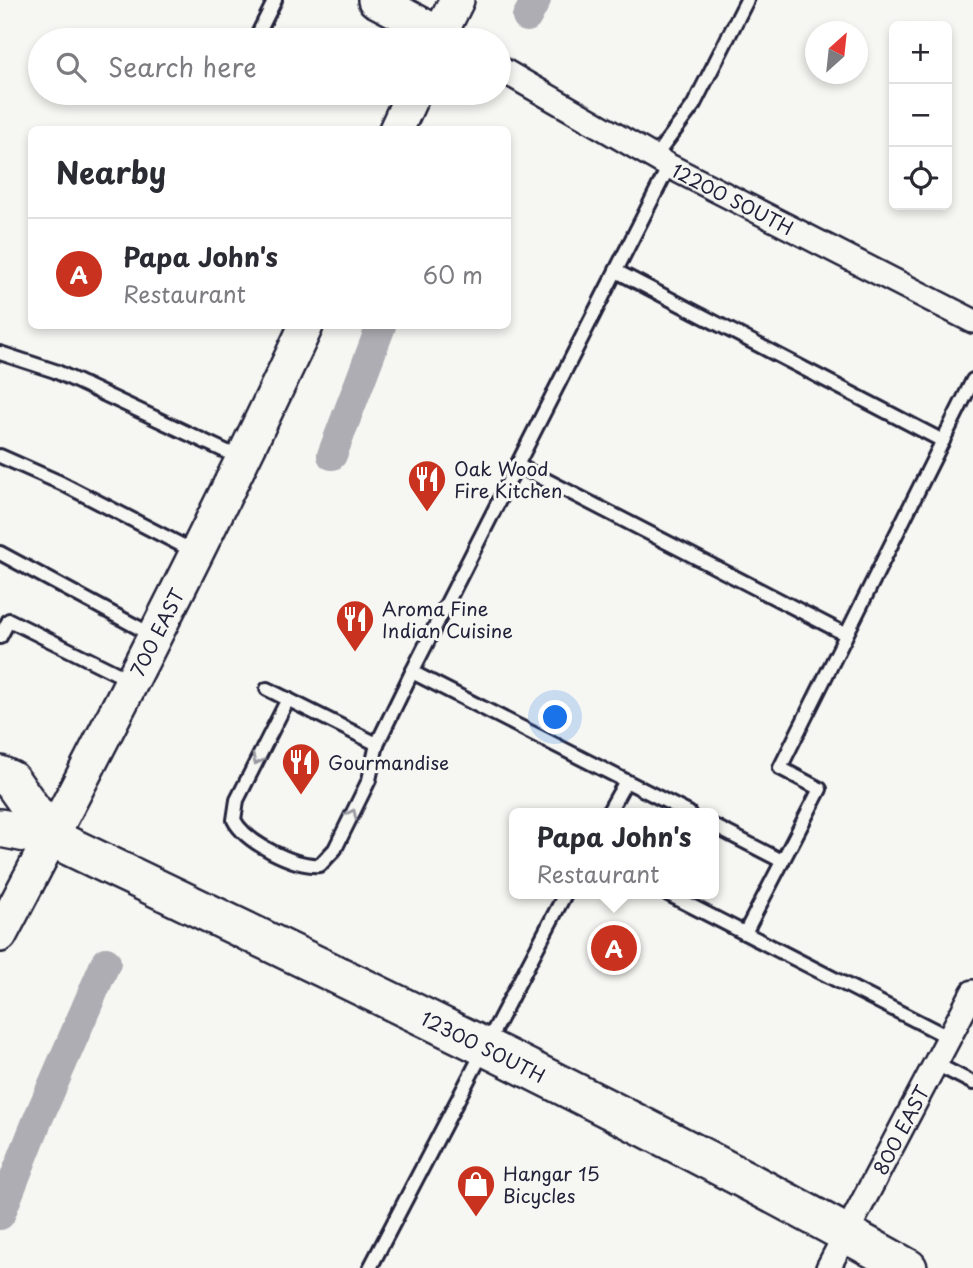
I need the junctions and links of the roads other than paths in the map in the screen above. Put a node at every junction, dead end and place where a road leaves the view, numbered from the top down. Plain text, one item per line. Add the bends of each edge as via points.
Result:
1 (275, 0) edge
2 (375, 0) edge
3 (457, 0) edge
4 (747, 0) edge
5 (261, 28) edge
6 (425, 28) edge
7 (447, 28) edge
8 (511, 75) edge
9 (407, 105) edge
10 (398, 126) edge
11 (662, 162) junction
12 (616, 271) junction
13 (973, 321) edge
14 (305, 329) edge
15 (0, 353) edge
16 (973, 380) edge
17 (943, 441) junction
18 (0, 456) edge
19 (244, 460) junction
20 (517, 465) junction
21 (0, 553) edge
22 (198, 553) junction
23 (845, 635) junction
24 (0, 637) edge
25 (156, 637) junction
26 (411, 672) junction
27 (133, 681) junction
28 (267, 689) dead end
29 (288, 699) junction
30 (377, 744) junction
31 (0, 775) edge
32 (626, 781) junction
33 (611, 808) edge
34 (678, 808) edge
35 (0, 828) edge
36 (719, 829) edge
37 (52, 838) junction
38 (782, 861) junction
39 (562, 899) edge
40 (678, 899) edge
41 (745, 933) junction
42 (0, 935) edge
43 (971, 1001) edge
44 (950, 1038) junction
45 (485, 1046) junction
46 (936, 1064) junction
47 (973, 1083) edge
48 (846, 1234) junction
49 (370, 1268) edge
50 (828, 1268) edge
51 (908, 1268) edge

1 - 5 lane
2 - 6 main road
3 - 7 main road
4 - 11 lane
8 - 11 street, 12200 SOUTH
9 - 10 main road
11 - 12 lane
11 - 13 street, 12200 SOUTH
12 - 17 lane
12 - 20 lane
14 - 19 main road, 700 EAST
15 - 19 lane via 55,371
16 - 17 lane
17 - 23 lane
18 - 22 lane
19 - 22 main road, 700 EAST
20 - 23 lane
20 - 26 lane
21 - 25 lane
22 - 25 main road, 700 EAST
23 - 38 lane via 780,768 820,789
24 - 27 lane via 9,620
25 - 27 main road, 700 EAST
26 - 30 lane
26 - 32 lane
27 - 37 main road, 700 EAST
28 - 29 lane
29 - 30 lane
29 -> 30 lane via 237,800 234,820 244,835 296,863 320,865 335,849 369,780
31 - 37 main road, 12300 SOUTH via 11,780
32 - 33 lane
32 - 34 lane
35 - 37 main road, 12300 SOUTH
36 - 38 lane
37 - 42 main road, 700 EAST
37 - 45 main road, 12300 SOUTH
38 - 41 lane
39 - 45 lane
40 - 41 lane
41 - 44 lane
43 - 44 street, 800 EAST
44 - 46 street, 800 EAST
45 - 48 main road, 12300 SOUTH
45 - 49 lane
46 - 47 lane
46 - 48 street, 800 EAST
48 - 50 street, 800 EAST
48 - 51 main road, 12300 SOUTH

